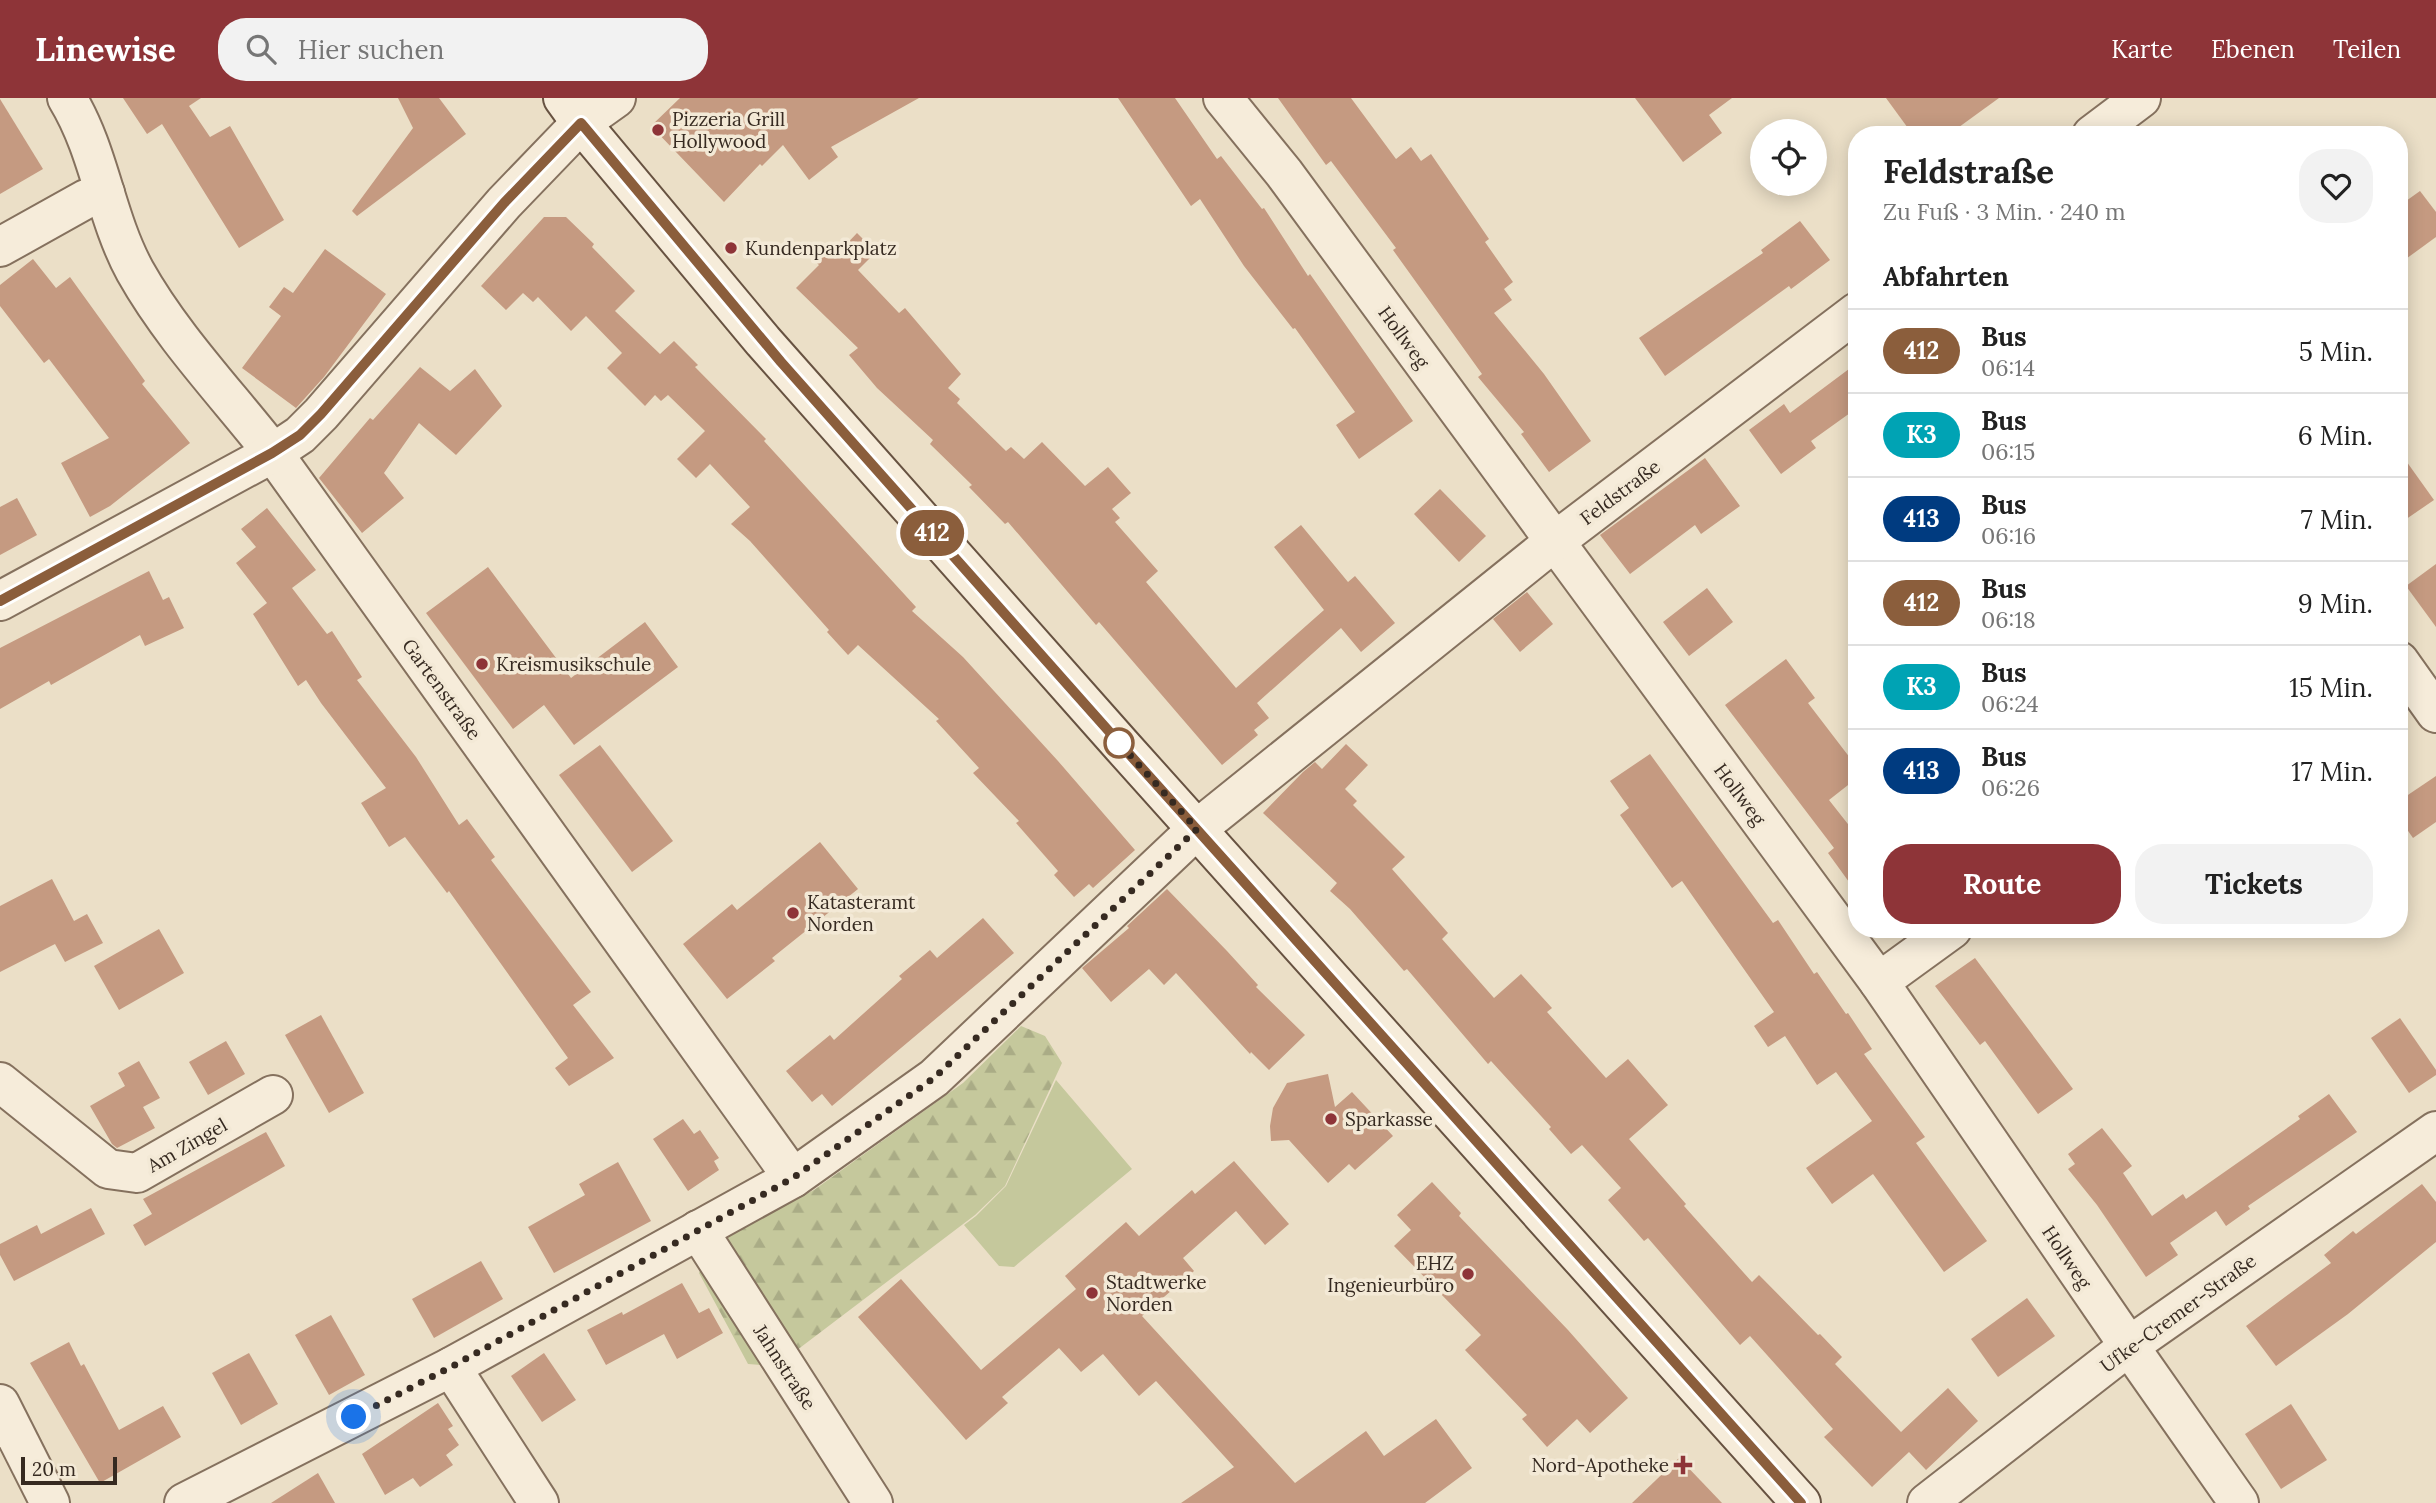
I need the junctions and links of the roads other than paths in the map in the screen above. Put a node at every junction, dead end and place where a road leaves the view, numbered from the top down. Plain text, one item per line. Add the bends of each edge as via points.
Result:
1 (67, 98) edge
2 (616, 98) edge
3 (1223, 98) edge
4 (2139, 98) edge
5 (572, 111) edge
6 (2103, 126) edge
7 (105, 193) junction
8 (0, 247) edge
9 (1848, 319) edge
10 (272, 453) junction
11 (1554, 542) junction
12 (0, 601) edge
13 (2408, 674) edge
14 (2436, 713) edge
15 (1197, 829) junction
16 (1940, 938) edge
17 (1879, 982) junction
18 (0, 1082) edge
19 (273, 1095) dead end
20 (2436, 1130) edge
21 (793, 1178) junction
22 (698, 1230) junction
23 (2129, 1346) junction
24 (451, 1367) junction
25 (0, 1404) edge
26 (50, 1503) edge
27 (184, 1503) edge
28 (539, 1503) edge
29 (873, 1503) edge
30 (1801, 1503) edge
31 (1927, 1503) edge
32 (2239, 1503) edge

1 - 7 street, Gartenstraße via 88,139
2 - 5 street
3 - 11 street, Hollweg via 1284,173
4 - 6 street
5 - 10 street via 504,203 321,414
5 - 15 street via 763,341
7 - 8 street
7 - 10 street, Gartenstraße via 134,270 159,309
9 - 11 street, Feldstraße
10 - 12 street
10 - 21 street, Gartenstraße
11 - 15 street, Feldstraße
11 - 17 street, Hollweg
13 - 14 street
15 - 21 street, Feldstraße via 934,1078
15 - 30 street
16 - 17 street
17 - 23 street, Hollweg
18 - 19 street, Am Zingel via 108,1169 137,1173
20 - 23 street, Ufke-Cremer-Straße
21 - 22 street, Feldstraße
22 - 24 street, Feldstraße
22 - 29 street, Jahnstraße
23 - 31 street, Ufke-Cremer-Straße
23 - 32 street, Hollweg
24 - 27 street, Feldstraße
24 - 28 street
25 - 26 street

